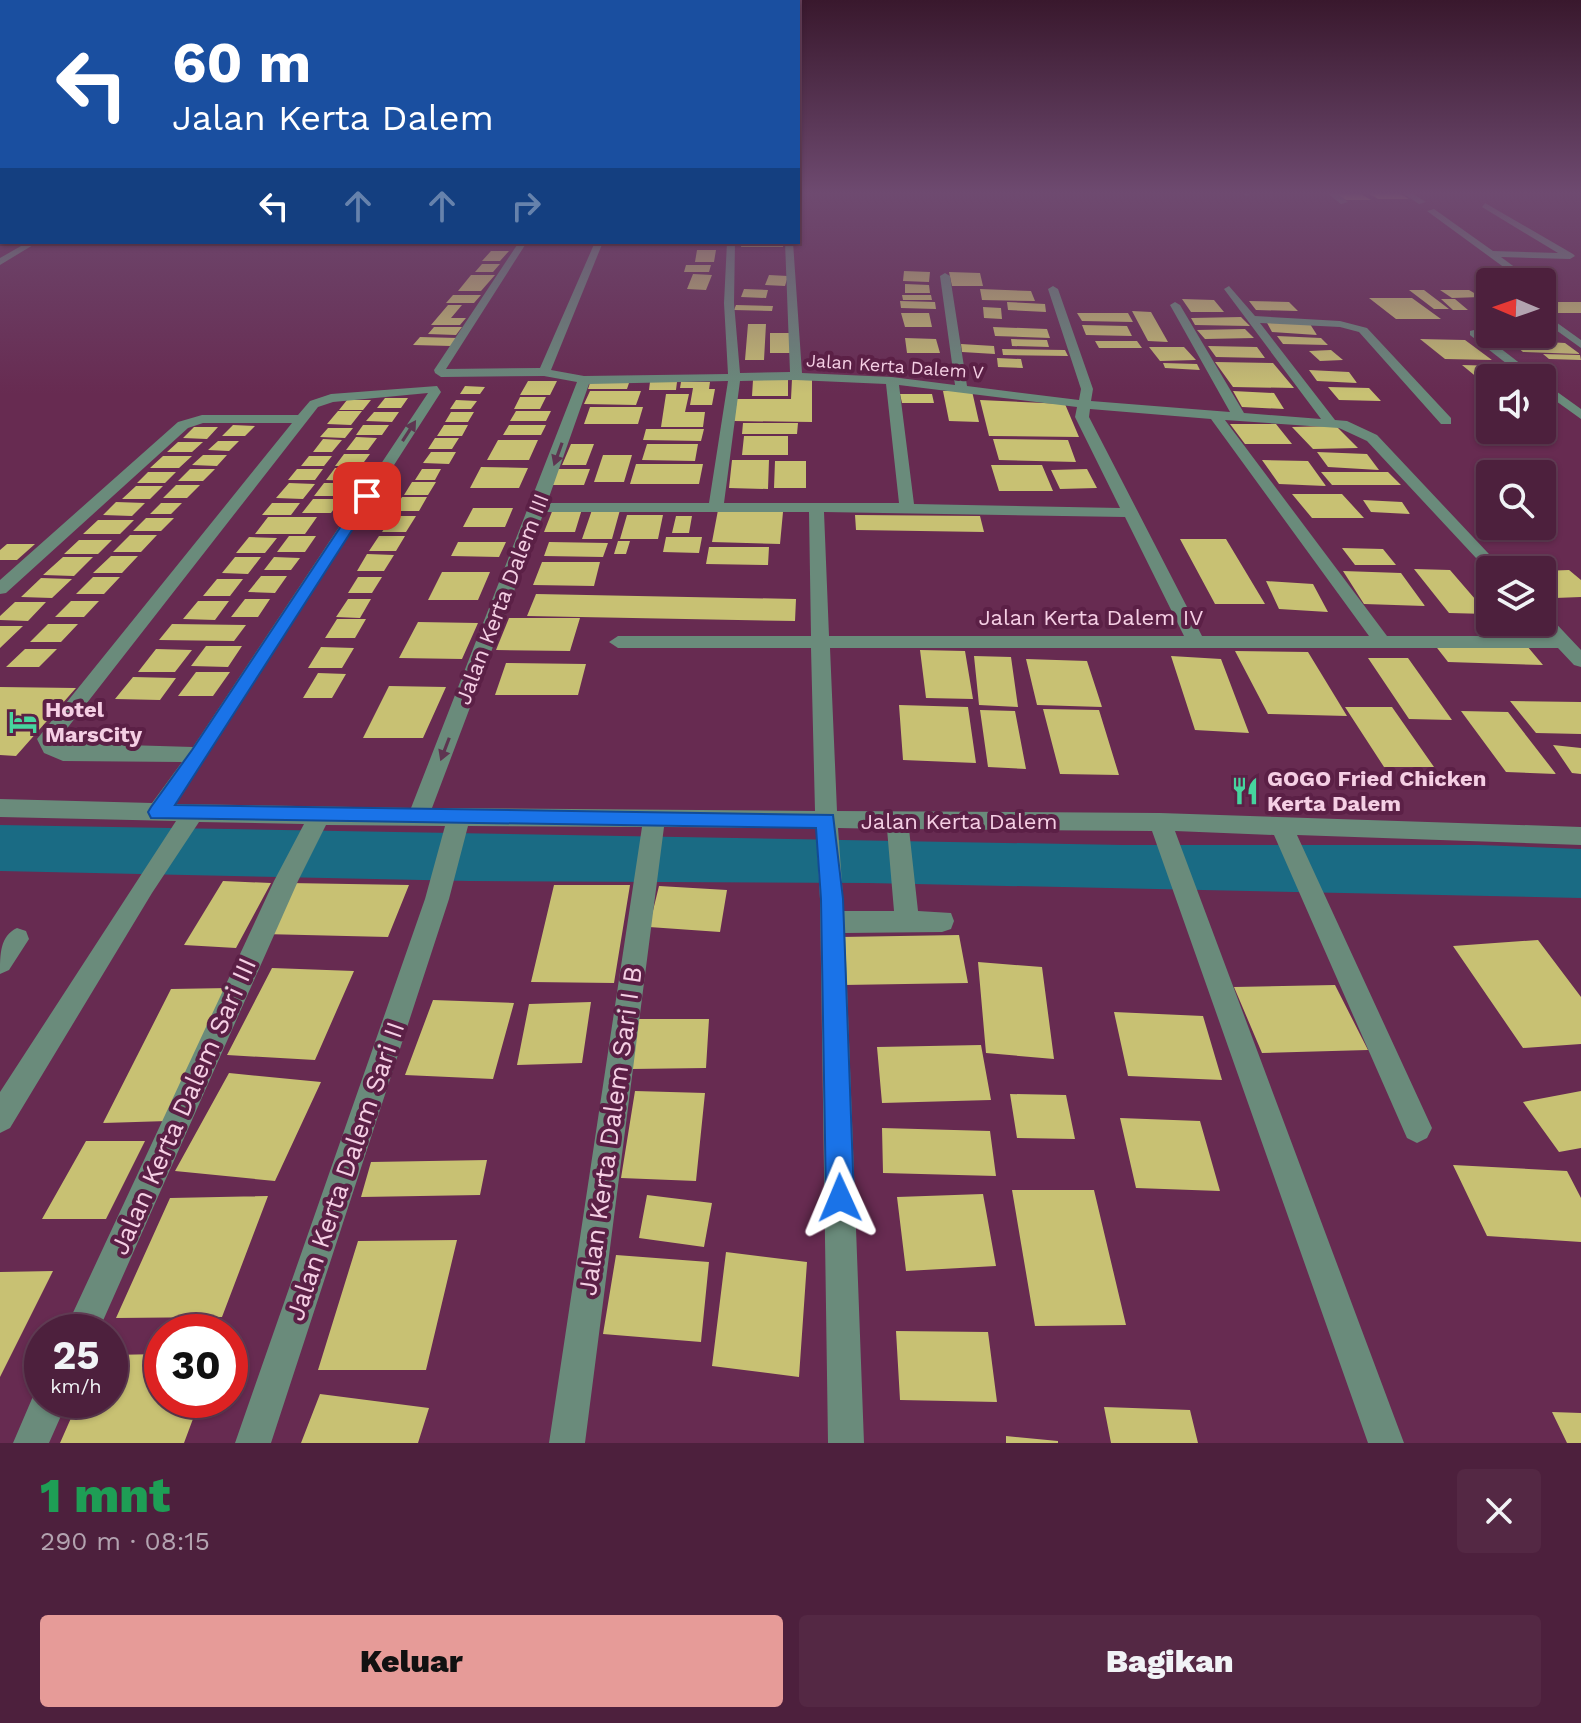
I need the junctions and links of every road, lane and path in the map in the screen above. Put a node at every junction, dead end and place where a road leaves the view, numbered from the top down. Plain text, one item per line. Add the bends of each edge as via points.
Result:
1 (512, 259) edge
2 (592, 259) edge
3 (730, 259) edge
4 (790, 259) edge
5 (945, 276) dead end
6 (1053, 289) dead end
7 (1229, 289) dead end
8 (1175, 305) dead end
9 (1251, 319) junction
10 (1556, 325) edge
11 (1474, 333) dead end
12 (1580, 343) edge
13 (1515, 364) edge
14 (544, 372) junction
15 (796, 376) junction
16 (734, 378) junction
17 (584, 380) junction
18 (892, 381) junction
19 (961, 387) junction
20 (1556, 396) edge
21 (1083, 403) junction
22 (1215, 415) junction
23 (1581, 415) edge
24 (1239, 416) junction
25 (302, 419) junction
26 (1446, 421) dead end
27 (1338, 423) junction
28 (538, 507) junction
29 (716, 508) junction
30 (816, 508) junction
31 (907, 508) junction
32 (1129, 513) junction
33 (1483, 556) edge
34 (0, 589) edge
35 (1556, 634) edge
36 (1195, 641) junction
37 (618, 642) dead end
38 (1563, 642) junction
39 (1383, 643) junction
40 (822, 646) junction
41 (1581, 661) edge
42 (199, 755) junction
43 (0, 808) edge
44 (158, 812) junction
45 (192, 817) junction
46 (418, 817) junction
47 (317, 821) junction
48 (457, 822) junction
49 (653, 825) junction
50 (826, 827) junction
51 (898, 827) junction
52 (1163, 831) junction
53 (1283, 831) junction
54 (1579, 839) edge
55 (832, 910) junction
56 (906, 914) junction
57 (942, 921) dead end
58 (17, 939) dead end
59 (0, 962) edge
60 (0, 1118) edge
61 (1417, 1128) dead end
62 (89, 1314) edge
63 (42, 1418) edge
64 (31, 1443) edge
65 (253, 1443) edge
66 (567, 1443) edge
67 (846, 1443) edge
68 (1386, 1443) edge

1 - 14 street, Jalan Kerta Dalem V via 440,370
2 - 14 street
3 - 16 street
4 - 15 street
5 - 19 street
6 - 21 street via 1087,389
7 - 9 street
8 - 24 street
9 - 26 street via 1363,330
9 - 27 street
10 - 12 street
11 - 13 street
14 - 17 street, Jalan Kerta Dalem V
15 - 16 street, Jalan Kerta Dalem V
15 - 18 street, Jalan Kerta Dalem V
16 - 17 street, Jalan Kerta Dalem V
16 - 29 street
17 -> 28 street, Jalan Kerta Dalem III
18 - 19 street, Jalan Kerta Dalem V
18 - 31 street
19 - 21 street, Jalan Kerta Dalem V
20 - 23 street
21 - 22 street, Jalan Kerta Dalem V
21 - 32 street via 1082,417
22 - 24 street, Jalan Kerta Dalem V
22 - 39 street
24 - 27 street, Jalan Kerta Dalem V
25 - 34 street via 202,419 177,429
25 - 42 street via 47,739 51,748 63,753
42 -> 25 street via 434,390 321,399
27 - 33 street via 1372,438
28 - 29 street
28 -> 46 street, Jalan Kerta Dalem III
29 - 30 street
30 - 31 street
30 - 40 street
31 - 32 street
32 - 36 street
35 - 38 street
36 - 39 street, Jalan Kerta Dalem IV
36 - 40 street, Jalan Kerta Dalem IV
37 - 40 street, Jalan Kerta Dalem IV
38 - 39 street, Jalan Kerta Dalem IV
38 - 41 street
40 - 50 street
42 - 44 street
43 - 44 street, Jalan Kerta Dalem
44 - 45 street, Jalan Kerta Dalem
45 - 47 street, Jalan Kerta Dalem
45 - 60 street
46 - 47 street, Jalan Kerta Dalem
46 - 48 street, Jalan Kerta Dalem
47 - 62 street, Jalan Kerta Dalem Sari III
48 - 49 street, Jalan Kerta Dalem
48 - 65 street, Jalan Kerta Dalem Sari II via 437,899
49 - 50 street, Jalan Kerta Dalem
49 - 66 street, Jalan Kerta Dalem Sari I B
50 - 51 street, Jalan Kerta Dalem
50 - 55 street
51 - 52 street, Jalan Kerta Dalem
51 - 56 street
52 - 53 street, Jalan Kerta Dalem
52 - 68 street
53 - 54 street, Jalan Kerta Dalem
53 - 61 street
55 - 56 street
55 - 67 street
56 - 57 street
58 - 59 street
63 - 64 street

